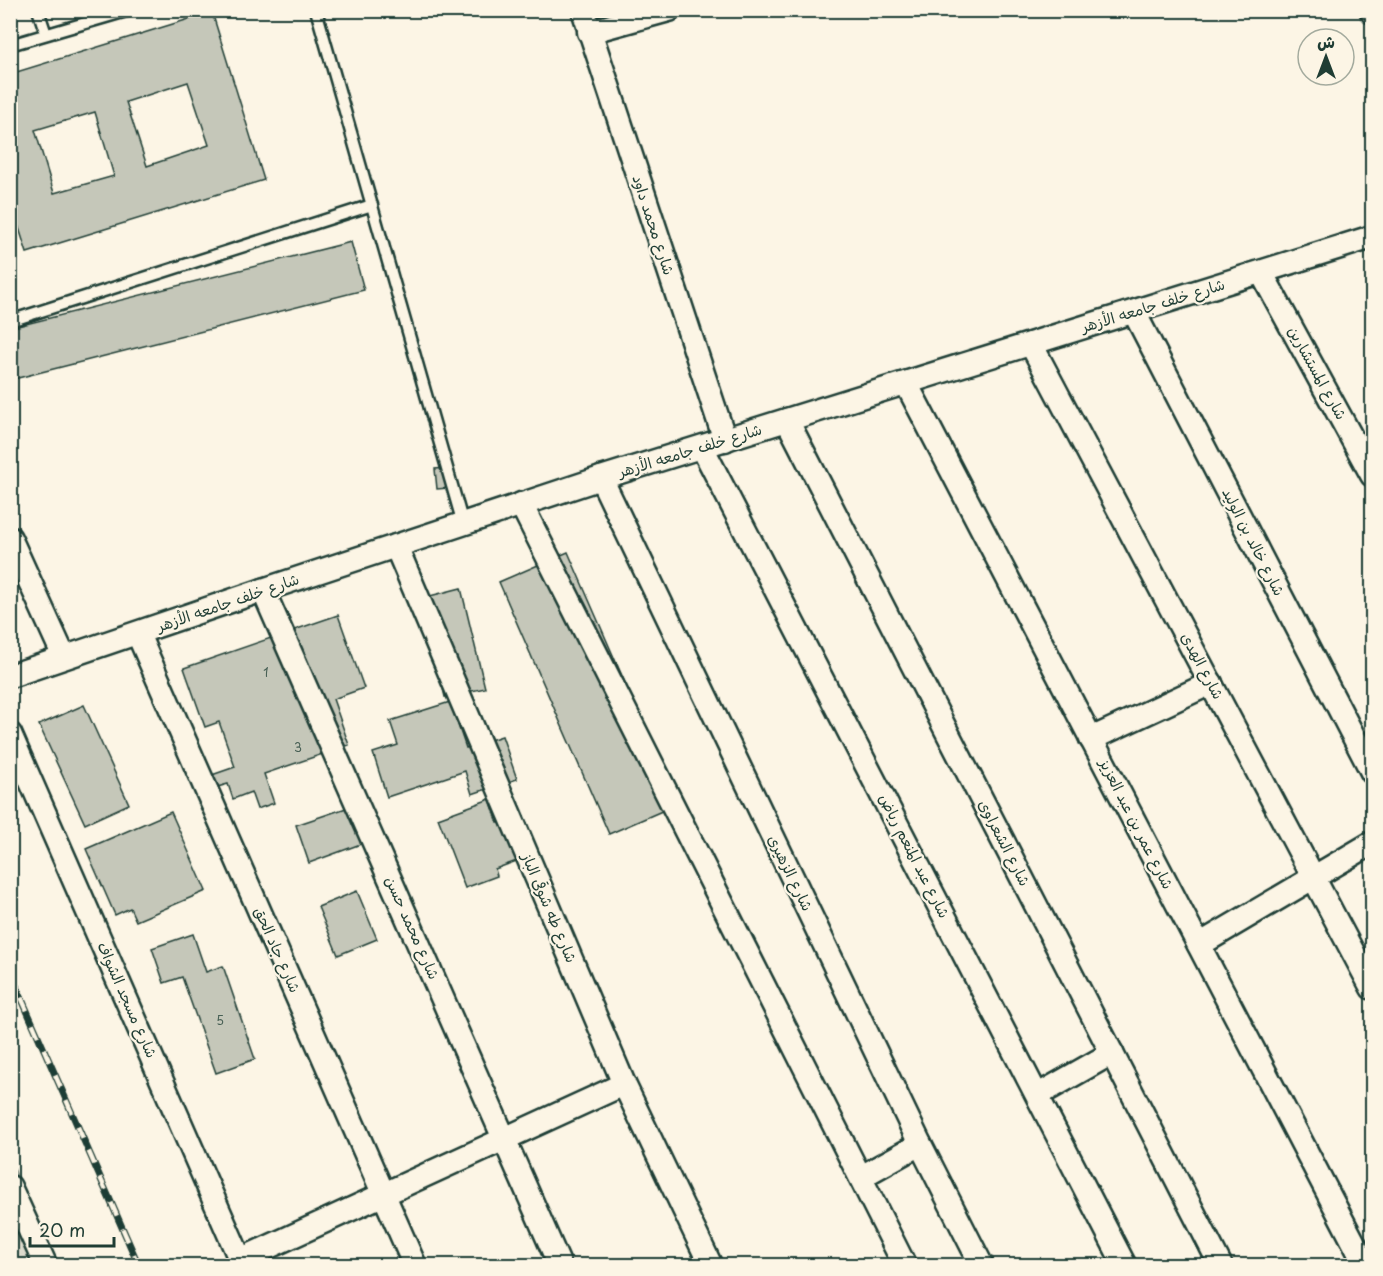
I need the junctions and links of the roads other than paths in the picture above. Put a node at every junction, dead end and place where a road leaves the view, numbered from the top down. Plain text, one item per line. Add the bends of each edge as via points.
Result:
1 (38, 10) edge
2 (130, 10) edge
3 (316, 10) edge
4 (669, 10) edge
5 (586, 21) edge
6 (46, 34) junction
7 (10, 45) edge
8 (372, 205) junction
9 (1372, 237) edge
10 (1262, 272) junction
11 (1134, 312) junction
12 (10, 321) edge
13 (1031, 344) junction
14 (906, 383) junction
15 (787, 420) junction
16 (725, 440) junction
17 (702, 447) junction
18 (1372, 475) edge
19 (601, 478) junction
20 (521, 504) junction
21 (463, 524) junction
22 (10, 538) edge
23 (396, 546) junction
24 (263, 590) junction
25 (138, 634) junction
26 (64, 657) junction
27 (10, 676) edge
28 (1211, 683) junction
29 (10, 734) edge
30 (1092, 739) junction
31 (1372, 772) edge
32 (1372, 843) edge
33 (1314, 877) junction
34 (1199, 945) junction
35 (1372, 988) edge
36 (1112, 1053) junction
37 (624, 1084) junction
38 (1038, 1095) junction
39 (504, 1138) junction
40 (920, 1144) junction
41 (861, 1177) junction
42 (10, 1187) edge
43 (384, 1194) junction
44 (242, 1263) edge
45 (46, 1266) edge
46 (415, 1266) edge
47 (560, 1266) edge
48 (711, 1266) edge
49 (905, 1266) edge
50 (981, 1266) edge
51 (1125, 1266) edge
52 (1221, 1266) edge
53 (1366, 1266) edge

1 - 6 lane
2 - 6 lane
3 - 8 lane
4 - 5 street
5 - 16 street, شارع محمد داود
6 - 7 lane
8 - 12 lane
8 - 21 lane
9 - 10 street, شارع خلف جامعه الأزهر
10 - 11 street, شارع خلف جامعه الأزهر
10 - 18 street, شارع المستشارين
11 - 13 street, شارع خلف جامعه الأزهر
11 - 31 street, شارع خالد بن الوليد
13 - 14 street, شارع خلف جامعه الأزهر
13 - 28 street, شارع الهدى
14 - 15 street, شارع خلف جامعه الأزهر
14 - 30 street, شارع عمر بن عبد العزيز
15 - 16 street, شارع خلف جامعه الأزهر
15 - 36 street, شارع الشعراوى
16 - 17 street, شارع خلف جامعه الأزهر
17 - 19 street, شارع خلف جامعه الأزهر
17 - 38 street, شارع عبد المنعم رياض
19 - 20 street, شارع خلف جامعه الأزهر
19 - 40 street, شارع الزهيرى
20 - 21 street, شارع خلف جامعه الأزهر
20 - 41 street
21 - 23 street, شارع خلف جامعه الأزهر
22 - 26 street
23 - 24 street, شارع خلف جامعه الأزهر
23 - 37 street, شارع طه شوقى الباز
24 - 25 street, شارع خلف جامعه الأزهر
24 - 39 street, شارع محمد حسن
25 - 26 street, شارع خلف جامعه الأزهر
25 - 43 street, شارع جاد الحق
26 - 27 street, شارع خلف جامعه الأزهر
28 - 30 street
28 - 33 street, شارع الهدى
29 - 44 street, شارع مسجد الشواف
30 - 34 street, شارع عمر بن عبد العزيز
32 - 33 street
33 - 34 street
33 - 35 street, شارع الهدى
34 - 53 street, شارع عمر بن عبد العزيز
36 - 38 street
36 - 52 street, شارع الشعراوى
37 - 39 street
37 - 48 street, شارع طه شوقى الباز
38 - 51 street, شارع عبد المنعم رياض
39 - 43 street
39 - 47 street, شارع محمد حسن
40 - 41 street
40 - 50 street, شارع الزهيرى
41 - 49 street
42 - 45 street
43 - 44 street
43 - 46 street, شارع جاد الحق

